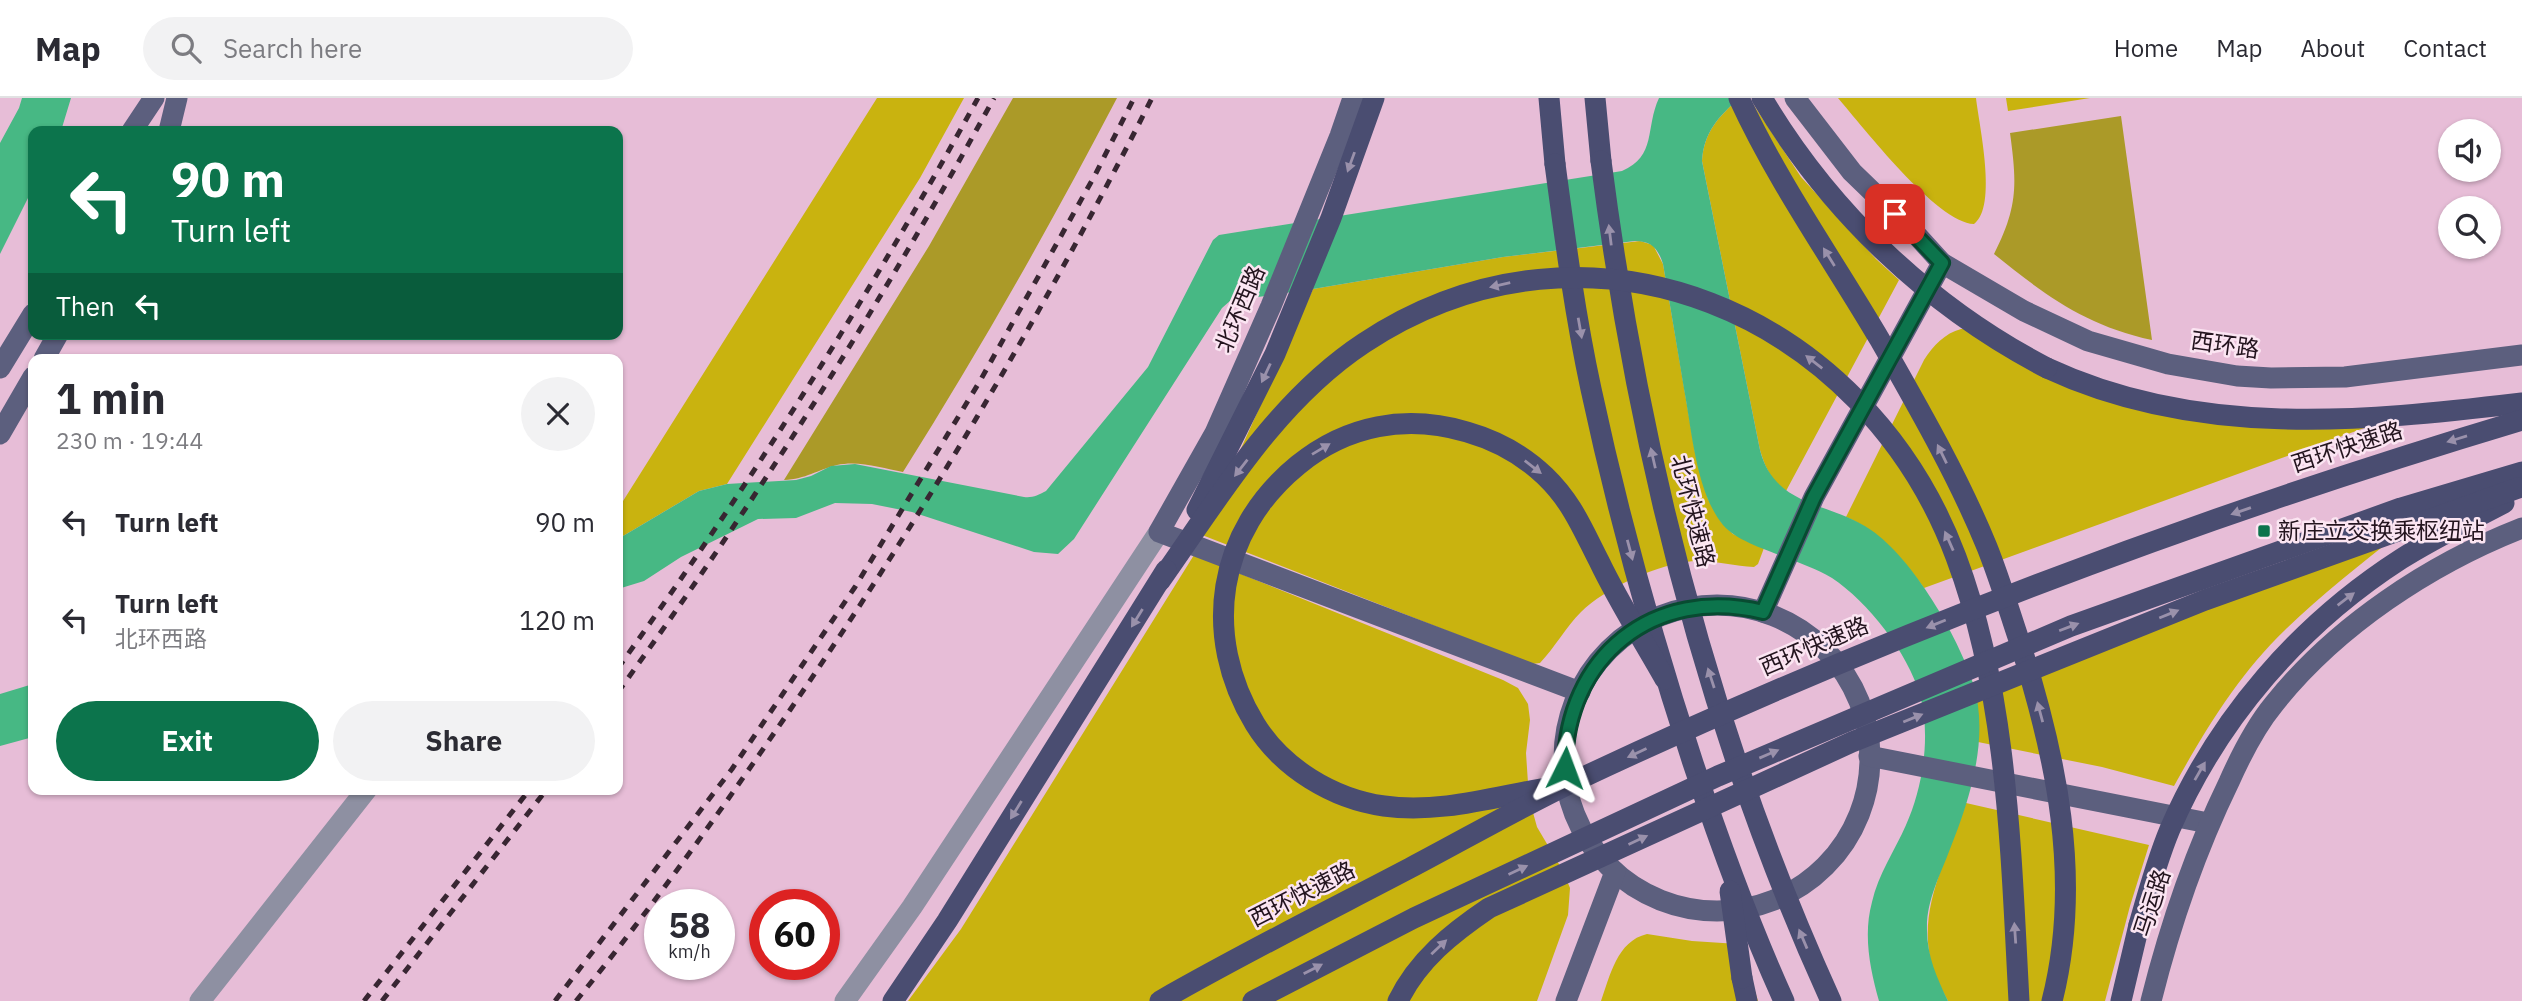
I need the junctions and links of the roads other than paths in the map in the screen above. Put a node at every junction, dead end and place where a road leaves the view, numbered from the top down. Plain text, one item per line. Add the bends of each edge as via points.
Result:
1 (154, 98) edge
2 (177, 98) edge
3 (1353, 98) edge
4 (1374, 98) edge
5 (1549, 98) edge
6 (1595, 98) edge
7 (1739, 98) edge
8 (1762, 98) edge
9 (1795, 98) edge
10 (135, 126) edge
11 (170, 126) edge
12 (1942, 263) junction
13 (28, 322) edge
14 (2522, 355) edge
15 (0, 368) edge
16 (28, 386) edge
17 (2522, 403) edge
18 (2522, 420) edge
19 (0, 434) edge
20 (2522, 472) edge
21 (2522, 486) edge
22 (2522, 494) edge
23 (2522, 528) edge
24 (1159, 532) junction
25 (1160, 580) junction
26 (1763, 612) junction
27 (1665, 679) junction
28 (1580, 692) junction
29 (1869, 757) junction
30 (1571, 783) junction
31 (362, 795) edge
32 (2208, 823) junction
33 (1725, 858) junction
34 (1615, 872) junction
35 (200, 1001) edge
36 (845, 1001) edge
37 (893, 1001) edge
38 (1160, 1001) edge
39 (1253, 1001) edge
40 (1398, 1001) edge
41 (1566, 1001) edge
42 (1747, 1001) edge
43 (1784, 1001) edge
44 (1831, 1001) edge
45 (2020, 1001) edge
46 (2052, 1001) edge
47 (2121, 1001) edge
48 (2151, 1001) edge

1 - 10 main road
2 - 11 main road
3 - 24 main road, 北环西路 via 1215,433
4 -> 25 highway, bridge via 1275,354
5 -> 27 highway, bridge via 1570,278 1591,389
44 -> 6 highway, 北环快速路, bridge via 1766,847 1665,515 1615,270
46 -> 7 highway, bridge via 2065,915 2060,802 2042,716 1999,579 1933,436
8 - 17 highway, bridge via 1803,161 1875,243 1982,331 2065,376 2165,408 2259,419 2373,418
9 - 12 main road via 1852,172
12 - 14 main road, 西环路 via 2024,311 2088,341 2168,364 2227,374 2345,377
12 - 26 main road via 1814,497
13 - 15 main road
16 - 19 main road
18 -> 30 highway, 西环快速路, bridge via 2381,462 2062,573 1822,670
39 -> 20 highway, bridge via 1415,918 1718,776 2045,637 2401,508
40 -> 21 highway, bridge via 1433,952 1501,902 1852,742 2205,600
47 -> 22 highway, bridge via 2169,831 2198,774 2250,694 2341,602 2401,559
23 - 32 main road via 2440,567 2371,611 2310,664 2272,705
24 - 28 main road
24 - 36 street
25 -> 37 highway, bridge
45 -> 25 highway, bridge via 2001,759 1982,651 1956,556 1908,463 1854,395 1799,350 1733,311 1658,287 1558,277 1501,284 1419,312 1362,344 1312,383 1238,471
26 - 28 main road via 1702,606 1659,617 1612,647
26 - 29 main road via 1798,629 1835,662 1860,706
30 -> 27 highway, bridge via 1434,807 1382,806 1323,786 1274,750 1240,694 1227,650 1223,611 1227,574 1238,542 1276,485 1317,450 1381,425 1441,425 1502,446 1544,475 1571,507
27 - 33 highway, bridge
28 - 34 main road via 1567,729 1567,788 1584,834
29 - 32 main road
29 - 34 main road via 1865,796 1850,832 1813,877 1779,898 1742,909 1703,911 1647,895
30 - 38 highway, 西环快速路, bridge
31 - 35 street
32 - 48 main road, 马运路
33 - 42 highway, bridge
33 - 43 highway, bridge
34 - 41 main road

